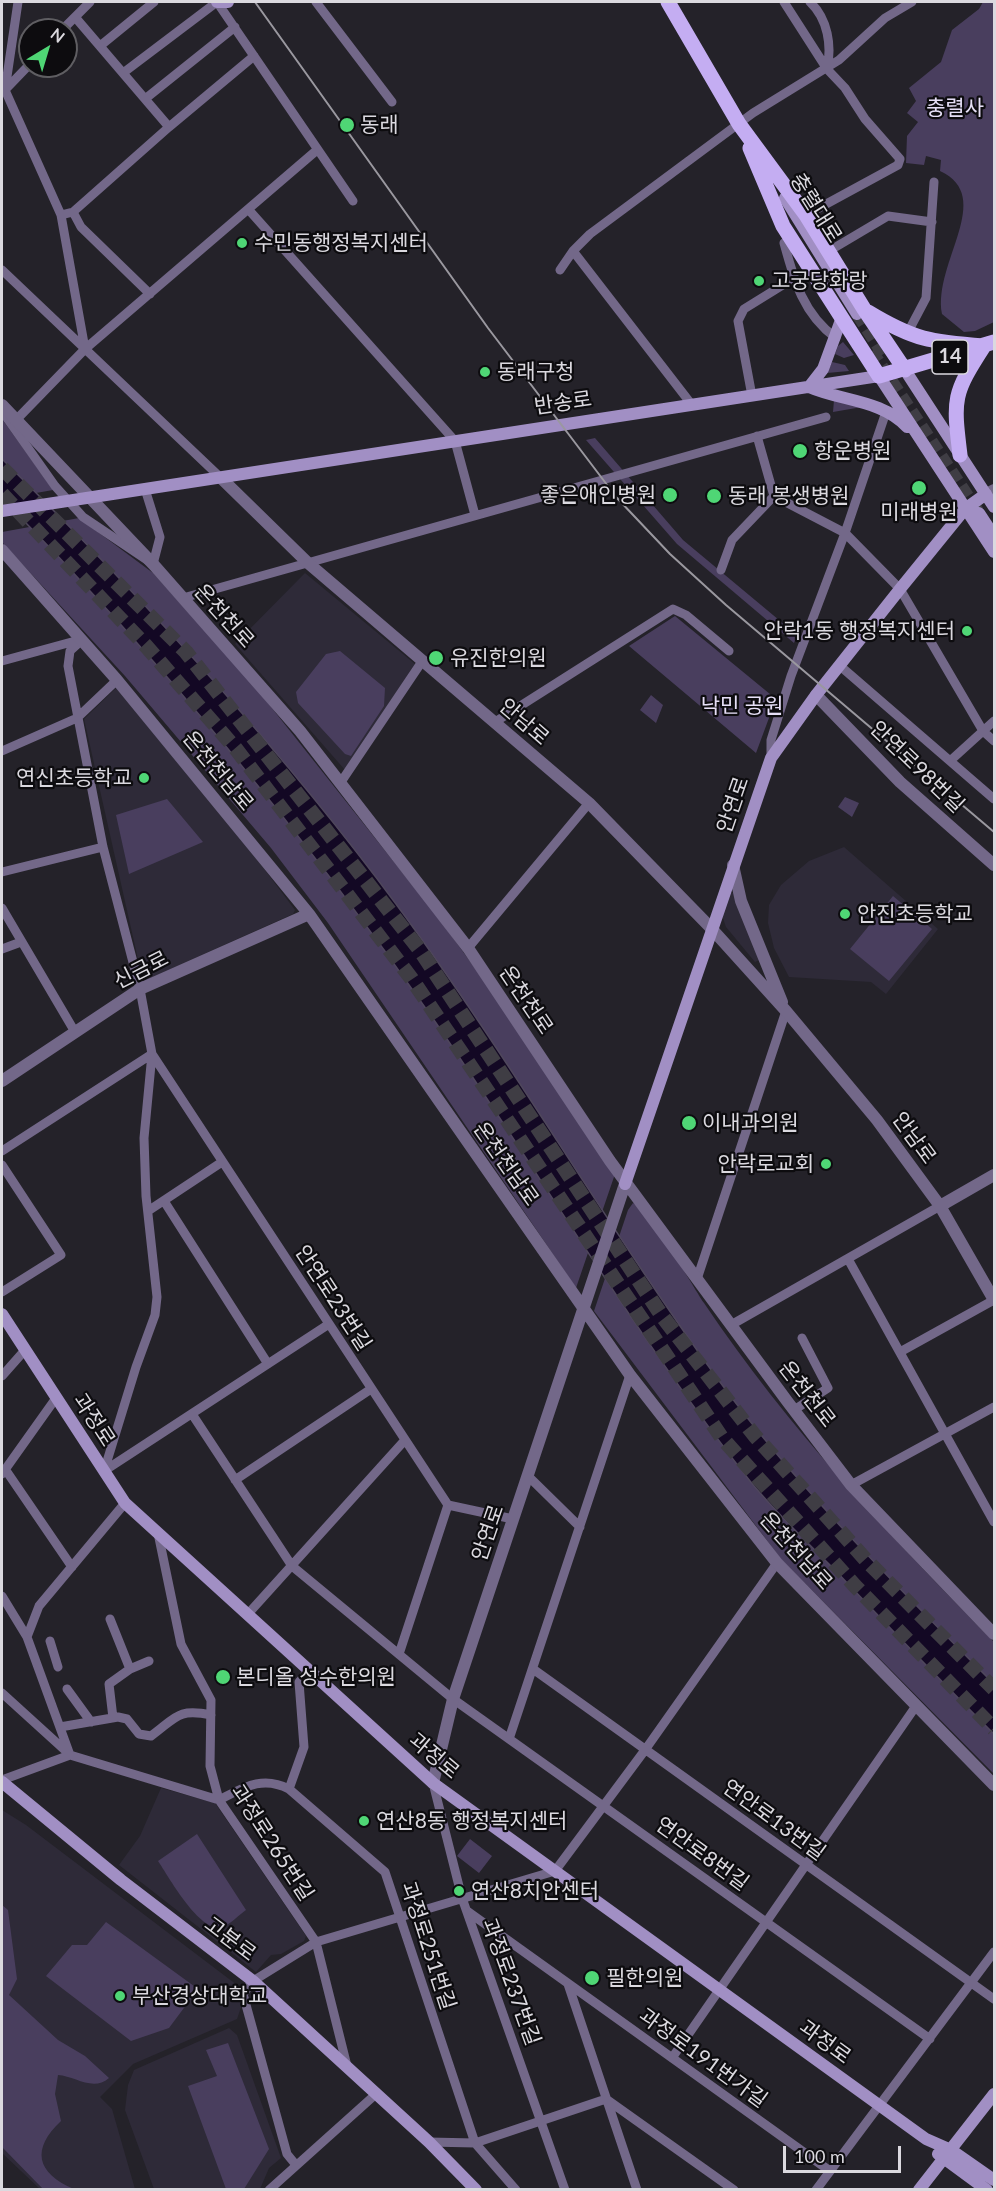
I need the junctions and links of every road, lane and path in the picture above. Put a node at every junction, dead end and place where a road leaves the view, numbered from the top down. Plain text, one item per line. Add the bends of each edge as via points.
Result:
1 (18, 2) edge
2 (90, 2) edge
3 (154, 2) edge
4 (217, 2) edge
5 (228, 2) edge
6 (316, 2) edge
7 (668, 2) edge
8 (784, 2) edge
9 (912, 2) edge
10 (814, 5) edge
11 (75, 17) joint
12 (235, 27) junction
13 (100, 46) junction
14 (254, 56) junction
15 (826, 69) junction
16 (123, 73) junction
17 (18, 76) edge
18 (3, 92) edge
19 (145, 99) junction
20 (392, 102) dead end
21 (739, 124) junction
22 (169, 127) junction
23 (318, 150) junction
24 (934, 182) dead end
25 (352, 201) dead end
26 (248, 209) junction
27 (73, 212) junction
28 (61, 215) junction
29 (806, 215) junction
30 (932, 222) junction
31 (791, 238) junction
32 (573, 251) junction
33 (829, 251) junction
34 (2, 270) edge
35 (560, 270) dead end
36 (794, 281) junction
37 (150, 294) junction
38 (851, 320) junction
39 (907, 334) junction
40 (989, 344) edge
41 (85, 349) junction
42 (905, 370) junction
43 (879, 376) junction
44 (809, 387) junction
45 (752, 396) junction
46 (2, 405) edge
47 (692, 405) junction
48 (2, 410) edge
49 (886, 412) junction
50 (826, 417) dead end
51 (17, 419) junction
52 (758, 436) junction
53 (455, 441) junction
54 (923, 443) junction
55 (960, 455) junction
56 (221, 478) junction
57 (140, 489) junction
58 (990, 492) edge
59 (774, 496) junction
60 (965, 509) junction
61 (987, 510) edge
62 (2, 511) edge
63 (475, 515) junction
64 (994, 521) edge
65 (845, 533) junction
66 (994, 536) edge
67 (994, 552) edge
68 (4, 555) edge
69 (308, 563) junction
70 (153, 564) junction
71 (721, 570) dead end
72 (900, 589) junction
73 (183, 598) junction
74 (82, 640) junction
75 (729, 651) dead end
76 (423, 660) junction
77 (2, 661) edge
78 (839, 665) junction
79 (117, 680) junction
80 (816, 695) junction
81 (77, 718) junction
82 (994, 721) edge
83 (495, 722) junction
84 (982, 731) junction
85 (994, 741) edge
86 (2, 751) edge
87 (771, 758) junction
88 (950, 761) junction
89 (341, 782) junction
90 (994, 799) edge
91 (589, 803) junction
92 (103, 847) junction
93 (733, 865) junction
94 (994, 865) edge
95 (2, 872) edge
96 (2, 908) edge
97 (309, 914) junction
98 (711, 928) junction
99 (21, 942) junction
100 (468, 948) junction
101 (2, 949) edge
102 (140, 989) junction
103 (786, 1011) junction
104 (75, 1032) junction
105 (152, 1054) junction
106 (2, 1081) edge
107 (2, 1151) edge
108 (222, 1162) junction
109 (2, 1165) edge
110 (994, 1175) edge
111 (625, 1186) junction
112 (164, 1201) junction
113 (940, 1206) junction
114 (148, 1211) junction
115 (848, 1259) junction
116 (697, 1279) junction
117 (2, 1292) edge
118 (994, 1300) edge
119 (584, 1310) junction
120 (2, 1314) edge
121 (329, 1324) junction
122 (731, 1325) junction
123 (802, 1338) dead end
124 (25, 1350) junction
125 (900, 1352) junction
126 (268, 1364) junction
127 (630, 1375) junction
128 (2, 1376) edge
129 (371, 1389) junction
130 (56, 1398) junction
131 (994, 1407) edge
132 (794, 1410) junction
133 (192, 1414) junction
134 (946, 1434) junction
135 (405, 1440) junction
136 (104, 1471) junction
137 (3, 1472) edge
138 (528, 1476) junction
139 (235, 1480) junction
140 (851, 1485) junction
141 (125, 1503) junction
142 (448, 1506) junction
143 (513, 1519) junction
144 (994, 1522) edge
145 (580, 1527) junction
146 (158, 1533) junction
147 (777, 1563) junction
148 (292, 1566) junction
149 (72, 1567) junction
150 (2, 1596) edge
151 (247, 1615) junction
152 (110, 1619) dead end
153 (994, 1634) edge
154 (27, 1637) junction
155 (50, 1641) dead end
156 (399, 1654) junction
157 (149, 1660) dead end
158 (58, 1667) dead end
159 (130, 1669) junction
160 (532, 1669) junction
161 (309, 1671) junction
162 (67, 1689) dead end
163 (2, 1693) edge
164 (453, 1699) junction
165 (916, 1706) junction
166 (210, 1715) junction
167 (113, 1718) junction
168 (91, 1722) junction
169 (60, 1728) junction
170 (509, 1739) junction
171 (645, 1750) junction
172 (69, 1755) junction
173 (2, 1781) edge
174 (432, 1783) junction
175 (994, 1785) edge
176 (289, 1789) junction
177 (219, 1800) junction
178 (603, 1806) junction
179 (807, 1865) junction
180 (555, 1871) junction
181 (462, 1898) junction
182 (466, 1911) junction
183 (398, 1917) junction
184 (766, 1922) junction
185 (316, 1942) junction
186 (994, 1952) edge
187 (253, 1981) junction
188 (972, 1983) junction
189 (568, 1984) junction
190 (719, 1989) junction
191 (994, 1999) edge
192 (930, 2039) junction
193 (672, 2058) junction
194 (347, 2066) junction
195 (376, 2094) junction
196 (994, 2094) edge
197 (606, 2099) junction
198 (880, 2106) junction
199 (541, 2121) junction
200 (429, 2142) junction
201 (475, 2143) junction
202 (947, 2154) junction
203 (296, 2165) junction
204 (830, 2171) junction
205 (994, 2180) edge
206 (269, 2190) edge
207 (476, 2190) edge
208 (516, 2190) edge
209 (565, 2190) edge
210 (637, 2190) edge
211 (735, 2190) edge
212 (816, 2190) edge
213 (919, 2190) edge
214 (987, 2190) edge

1 - 18 street
2 - 11 street
3 - 13 street
4 - 5 main road
4 - 12 street
4 - 16 street
6 - 20 street
7 - 21 main road, 충렬대로
8 - 15 street
9 - 15 street via 885,18
10 - 15 street via 828,38 830,55
11 - 13 street
12 - 14 street
12 - 19 street
13 - 16 street
14 - 22 street
14 - 23 street
15 - 21 street
15 - 29 street via 900,159 898,165
16 - 19 street
17 - 18 street
18 - 28 street
19 - 22 street
21 - 29 main road
21 - 31 main road
21 - 32 street via 590,234
21 - 38 main road, 충렬대로
22 - 27 street
23 - 25 street
23 - 26 street
24 - 30 street
26 - 37 street
26 - 53 street
27 - 28 street
27 - 37 street via 81,227
28 - 41 street
29 - 33 main road
30 - 33 street via 888,216
30 - 39 street via 926,298
31 - 36 street via 784,243
31 - 38 main road
32 - 35 street
32 - 47 street
33 - 38 main road
34 - 41 street
36 - 38 street via 807,309
36 - 45 street via 744,309 738,321
37 - 41 street
38 - 39 main road
38 - 42 main road
38 - 43 main road
38 - 44 main road
39 - 40 main road via 933,342
40 - 42 main road, 반송로 / 14
40 - 55 main road via 957,392 955,414
41 - 51 street
41 - 56 street
42 - 43 main road, 반송로
42 - 55 main road
43 - 44 main road, 반송로
43 - 54 main road
44 - 45 main road, 반송로
44 - 49 main road
45 - 47 main road, 반송로
46 - 51 street, 온천천로
47 - 53 main road, 반송로
48 - 70 street via 55,486 83,517
49 - 54 main road via 899,417
49 - 65 street
50 - 52 street
51 - 70 street, 온천천로
52 - 59 street
52 - 63 street
53 - 56 main road, 반송로
53 - 63 street
54 - 60 main road
55 - 58 main road
56 - 57 main road, 반송로
56 - 69 street, 안남로
57 - 62 main road, 반송로
57 - 70 street via 160,537
58 - 60 main road, 안연로
58 - 61 main road
59 - 65 street
59 - 71 street via 732,540
60 - 67 main road
60 - 72 main road, 안연로
61 - 64 main road
61 - 66 main road
63 - 69 street
65 - 72 street
65 - 87 street via 791,676 771,740
68 - 74 street, 온천천남로
69 - 73 street
69 - 76 street, 안남로
70 - 73 street, 온천천로
72 - 78 main road, 안연로
72 - 84 street
73 - 89 street, 온천천로
74 - 77 street
74 - 79 street, 온천천남로
74 - 81 street via 70,651 68,666
75 - 83 street via 673,609
76 - 83 street, 안남로
76 - 89 street
78 - 80 main road, 안연로
78 - 88 street
79 - 81 street
79 - 97 street, 온천천남로
80 - 87 main road, 안연로
80 - 94 street, 안연로98번길 via 900,782
81 - 86 street
81 - 92 street
82 - 84 street
83 - 91 street, 안남로
84 - 85 street
84 - 88 street
87 - 93 main road, 안연로
88 - 90 street
89 - 100 street, 온천천로
91 - 98 street, 안남로
91 - 100 street
92 - 95 street
92 - 102 street
93 - 98 main road, 안연로
93 - 103 street, 안남로 via 741,901
96 - 99 street
97 - 102 street, 신금로
97 - 119 street, 온천천남로
98 - 103 street, 안남로
98 - 111 main road, 안연로
99 - 101 street
99 - 104 street
100 - 111 street, 온천천로
102 - 104 street, 신금로
102 - 105 street
103 - 113 street, 안남로 via 877,1120
103 - 116 street
104 - 106 street, 신금로
105 - 107 street
105 - 108 street, 안연로23번길
105 - 114 street via 144,1138
108 - 112 street
108 - 121 street, 안연로23번길
109 - 117 street via 61,1255
110 - 113 street
111 - 116 street, 온천천로
111 - 119 street, 안연로
112 - 114 street
112 - 126 street
113 - 115 street
113 - 118 street, 안남로
114 - 136 street via 157,1276 155,1315
115 - 122 street
115 - 125 street
116 - 122 street, 온천천로
118 - 125 street, 안남로
119 - 127 street, 온천천남로
119 - 138 street, 안연로
120 - 124 main road, 과정로
121 - 126 street
121 - 129 street, 안연로23번길
122 - 132 street, 온천천로
123 - 132 street via 828,1389
124 - 128 street
124 - 130 main road, 과정로
125 - 134 street
126 - 133 street
127 - 145 street
127 - 147 street, 온천천남로
129 - 135 street, 안연로23번길
129 - 139 street
130 - 136 main road, 과정로
130 - 137 street
131 - 134 street
132 - 140 street, 온천천로
133 - 136 street
133 - 139 street, 연안로8번길
134 - 140 street
134 - 144 street
135 - 142 street, 안연로23번길
135 - 148 street
136 - 141 main road, 과정로
137 - 149 street
138 - 143 street, 안연로
138 - 145 street
139 - 148 street, 연안로8번길
140 - 153 street, 온천천로
141 - 146 main road, 과정로
141 - 149 street
142 - 143 street
142 - 156 street
143 - 164 street, 안연로
145 - 160 street
146 - 151 main road, 과정로
146 - 166 street, 과정로265번길 via 181,1644 211,1700
147 - 165 street, 온천천남로
147 - 171 street
148 - 151 street
148 - 156 street, 연안로8번길
149 - 154 street via 39,1606
150 - 154 street
151 - 161 main road, 과정로
152 - 159 street
154 - 169 street
155 - 158 street
156 - 164 street, 연안로8번길
157 - 159 street
159 - 167 street via 109,1684
160 - 170 street
160 - 171 street, 연안로13번길
161 - 174 main road, 과정로
161 - 176 street via 299,1682 304,1747
162 - 168 street
163 - 172 street
164 - 170 street, 연안로8번길
164 - 174 street, 안연로
165 - 175 street, 온천천남로
165 - 179 street
166 - 167 street via 190,1711 163,1724 151,1736 139,1734 127,1719
166 - 177 street, 과정로265번길 via 210,1766
167 - 168 street
168 - 169 street
169 - 172 street
170 - 178 street, 연안로8번길
171 - 178 street
171 - 179 street, 연안로13번길
172 - 173 street
172 - 177 street
173 - 187 main road, 고분로 via 121,1880
174 - 180 main road, 과정로
174 - 181 street, 과정로237번길
176 - 177 street via 255,1782
176 - 183 street, 과정로251번길 via 385,1872
177 - 185 street, 과정로265번길
178 - 180 street
178 - 184 street, 연안로8번길
179 - 184 street
179 - 188 street, 연안로13번길
180 - 181 street
180 - 190 main road, 과정로
181 - 182 street, 과정로237번길
181 - 183 street
182 - 189 street, 과정로191번가길
182 - 199 street, 과정로237번길
183 - 185 street
183 - 201 street, 과정로251번길
184 - 190 street
184 - 192 street, 연안로8번길
185 - 187 street
185 - 194 street, 과정로265번길
186 - 188 street
187 - 194 main road, 고분로
187 - 203 street via 243,1994 287,2154
188 - 191 street, 연안로13번길
188 - 192 street
189 - 193 street, 과정로191번가길
189 - 197 street
190 - 193 street
190 - 198 main road, 과정로
192 - 198 street
193 - 204 street, 과정로191번가길
194 - 195 main road, 고분로
195 - 200 main road, 고분로
195 - 203 street
196 - 202 main road
197 - 199 street
197 - 210 street
197 - 211 street
198 - 202 main road, 과정로
198 - 204 street
199 - 201 street
199 - 209 street, 과정로237번길
200 - 201 street
200 - 207 main road, 고분로
201 - 208 street, 과정로251번길
202 - 205 main road
202 - 213 main road
202 - 214 main road
203 - 206 street
204 - 212 street

